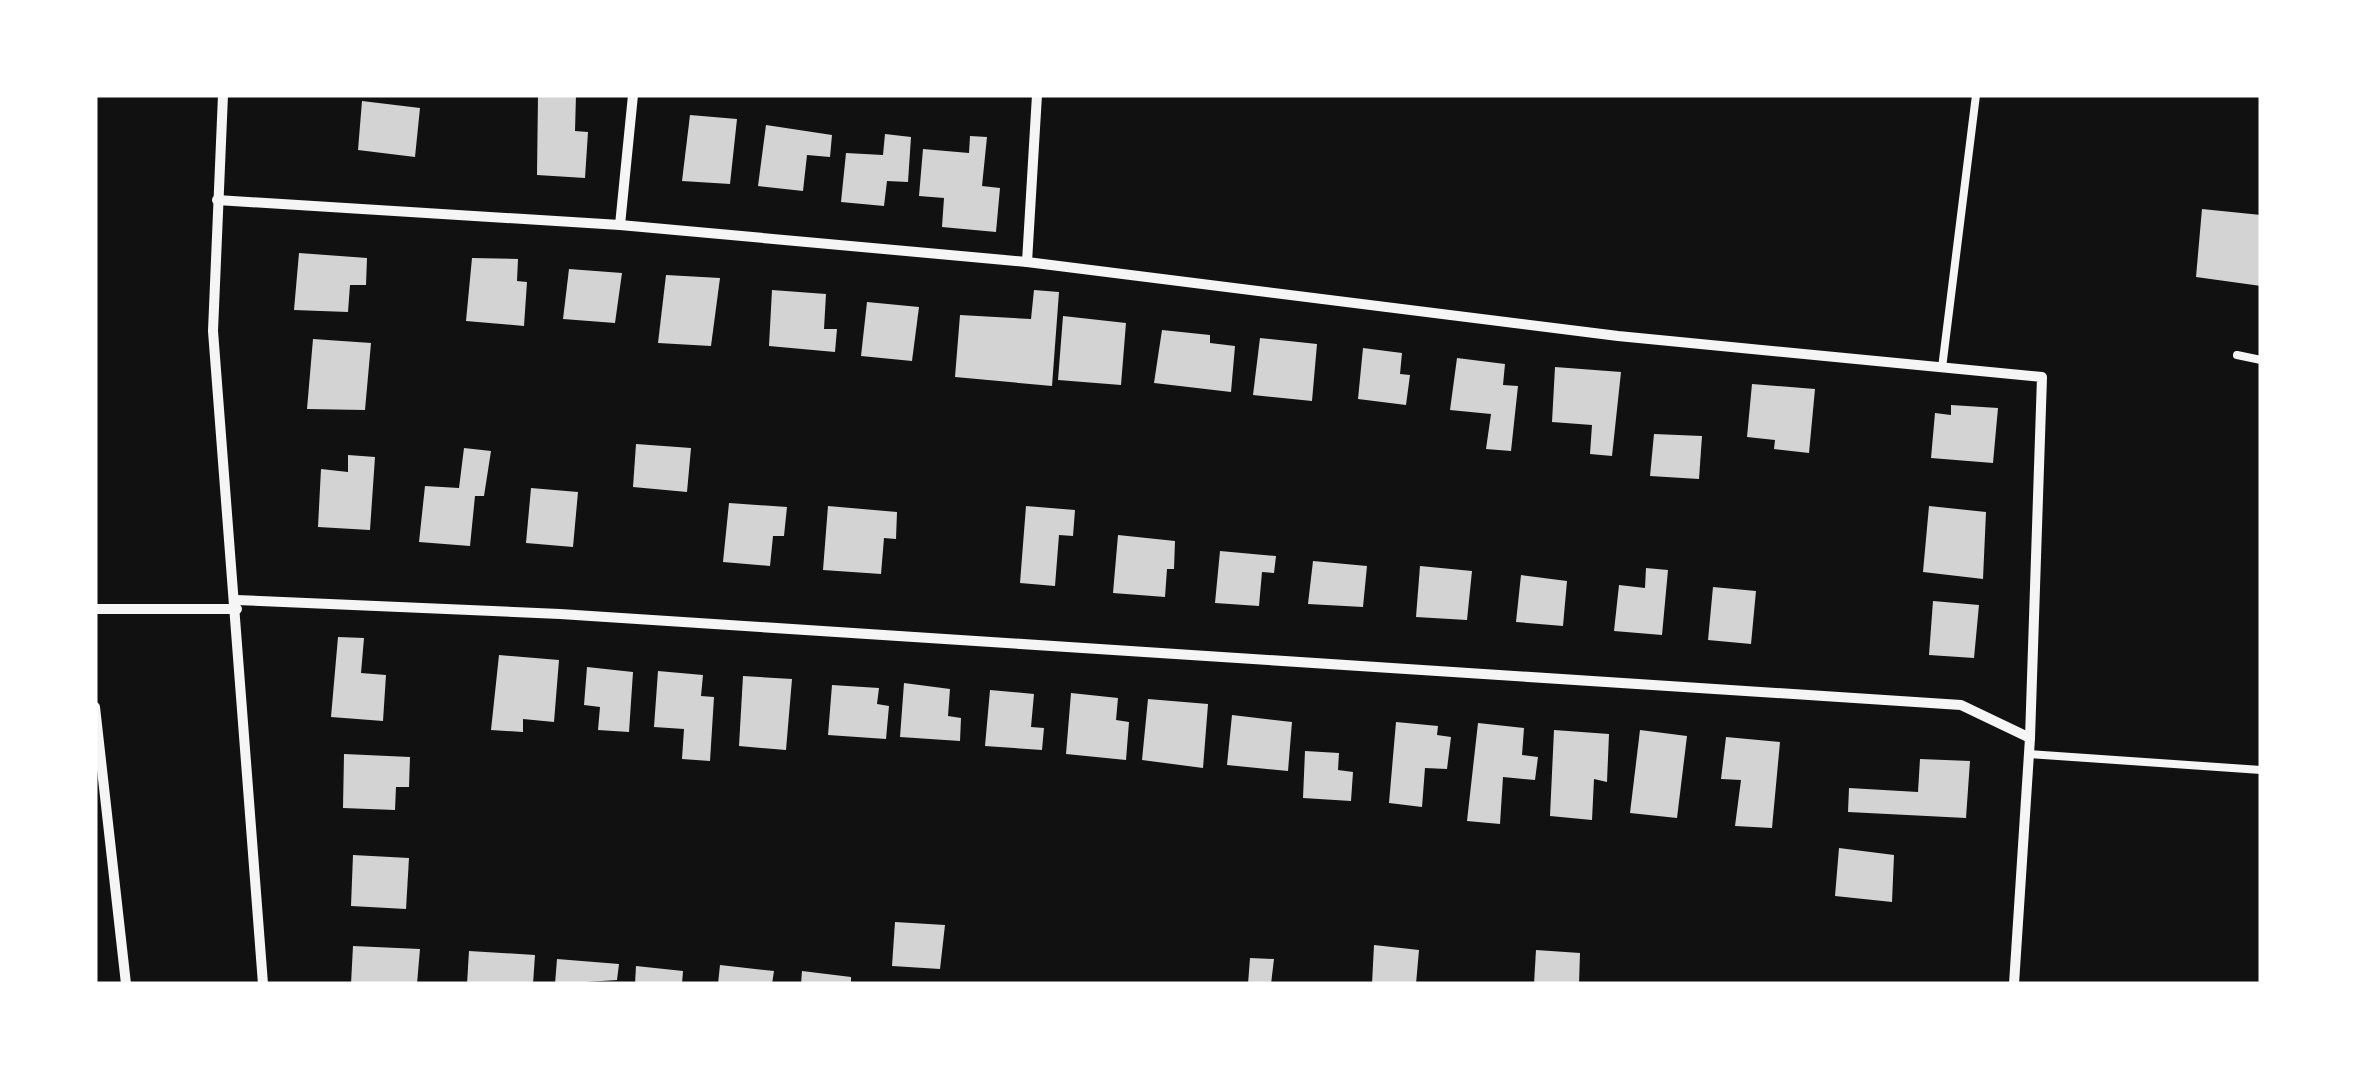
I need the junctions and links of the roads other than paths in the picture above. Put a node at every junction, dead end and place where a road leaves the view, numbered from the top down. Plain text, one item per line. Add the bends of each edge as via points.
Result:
1 (222, 95) edge
2 (633, 95) edge
3 (1037, 95) edge
4 (1976, 95) edge
5 (216, 200) junction
6 (620, 225) junction
7 (1027, 262) junction
8 (2237, 354) dead end
9 (2261, 360) edge
10 (1942, 368) junction
11 (236, 604) junction
12 (95, 609) edge
13 (95, 707) edge
14 (2030, 738) junction
15 (2029, 754) junction
16 (2261, 770) edge
17 (126, 984) edge
18 (263, 984) edge
19 (2014, 984) edge

1 - 5 street
2 - 6 street
3 - 7 street
4 - 10 lane
5 - 6 street
5 - 11 street via 213,330
6 - 7 street
7 - 10 street via 1618,336
8 - 9 lane
10 - 14 street via 2042,377
11 - 12 street
11 - 14 street via 560,614 1961,705
11 - 18 street
13 - 17 street
14 - 15 street
15 - 16 lane
15 - 19 street

